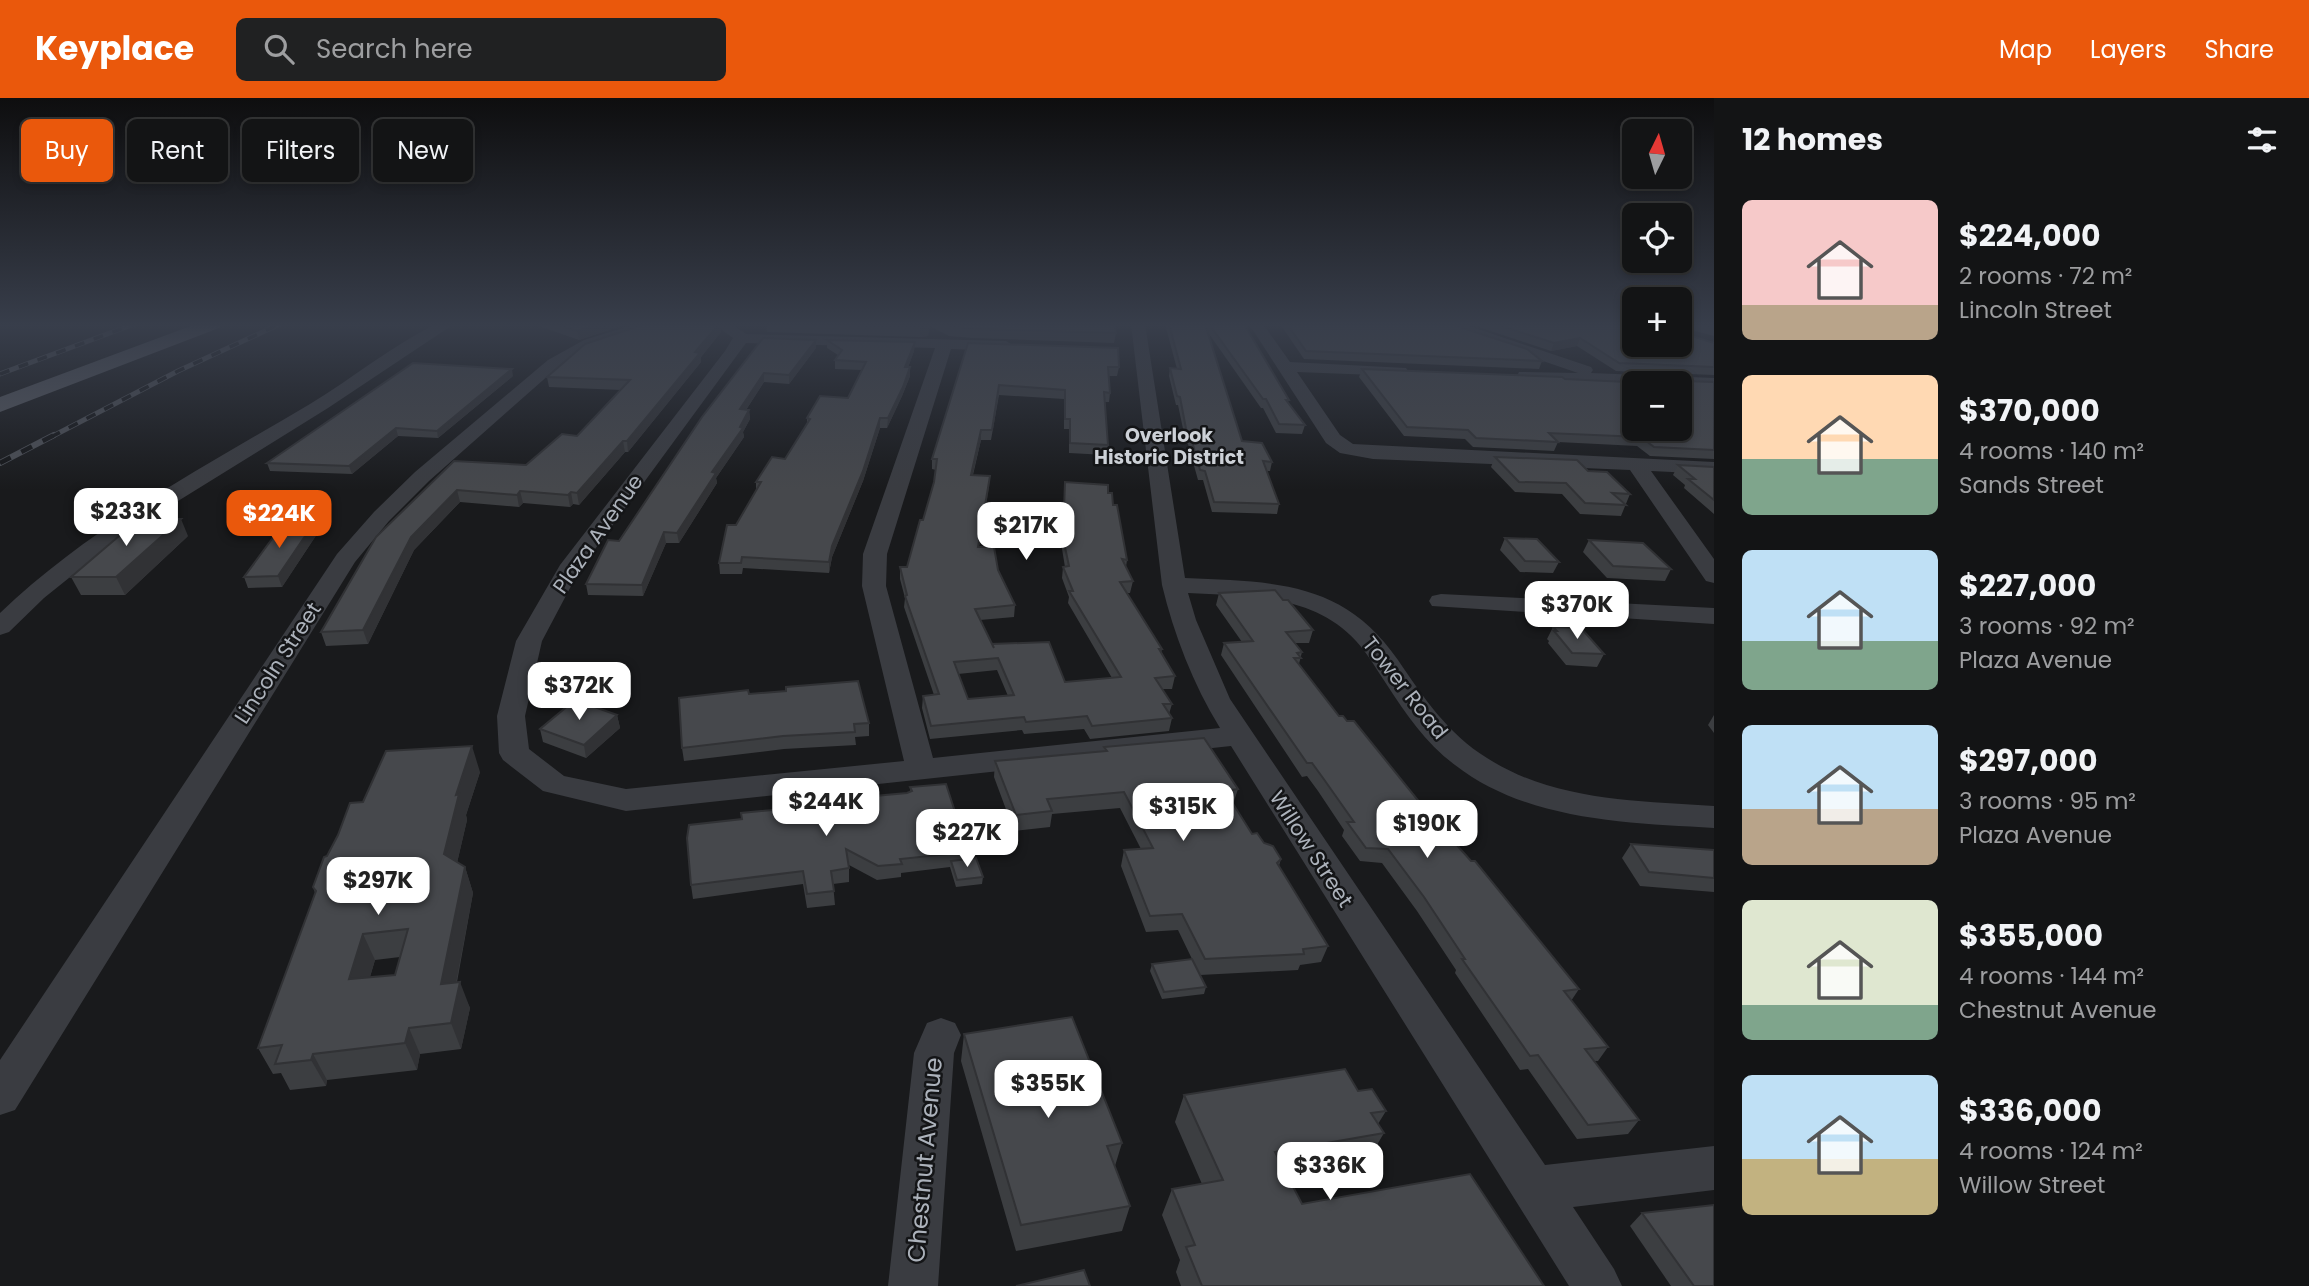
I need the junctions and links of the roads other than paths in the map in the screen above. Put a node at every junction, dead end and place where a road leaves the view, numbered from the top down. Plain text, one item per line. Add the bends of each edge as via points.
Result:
1 (67, 379) edge
2 (359, 379) edge
3 (534, 379) edge
4 (698, 379) edge
5 (933, 379) edge
6 (1139, 379) edge
7 (1292, 379) edge
8 (1616, 379) edge
9 (1714, 383) edge
10 (0, 405) edge
11 (1636, 464) junction
12 (1714, 468) edge
13 (1714, 576) edge
14 (1174, 585) junction
15 (1441, 601) dead end
16 (1714, 616) edge
17 (0, 627) edge
18 (1238, 736) junction
19 (921, 769) junction
20 (1714, 817) edge
21 (941, 1035) dead end
22 (0, 1097) edge
23 (1714, 1168) edge
24 (1534, 1189) junction
25 (912, 1286) edge
26 (1597, 1286) edge

1 - 10 main road
2 - 17 street via 107,535
3 - 22 street, Lincoln Street via 366,531 345,559
4 - 19 street, Plaza Avenue via 568,570 529,641 511,716 514,753 554,784 625,800
5 - 19 street via 875,554 874,586
6 - 14 street, Willow Street
7 - 11 street via 1333,439 1352,451
8 - 9 street
11 - 12 street
11 - 13 street
14 - 18 street, Willow Street via 1198,661
14 - 20 street, Tower Road via 1289,593 1343,616 1368,639 1444,741 1478,767 1518,787 1577,805
15 - 16 street
18 - 19 street, Plaza Avenue
18 - 24 street, Willow Street
21 - 25 street, Chestnut Avenue via 934,1053
23 - 24 street
24 - 26 street, Willow Street

